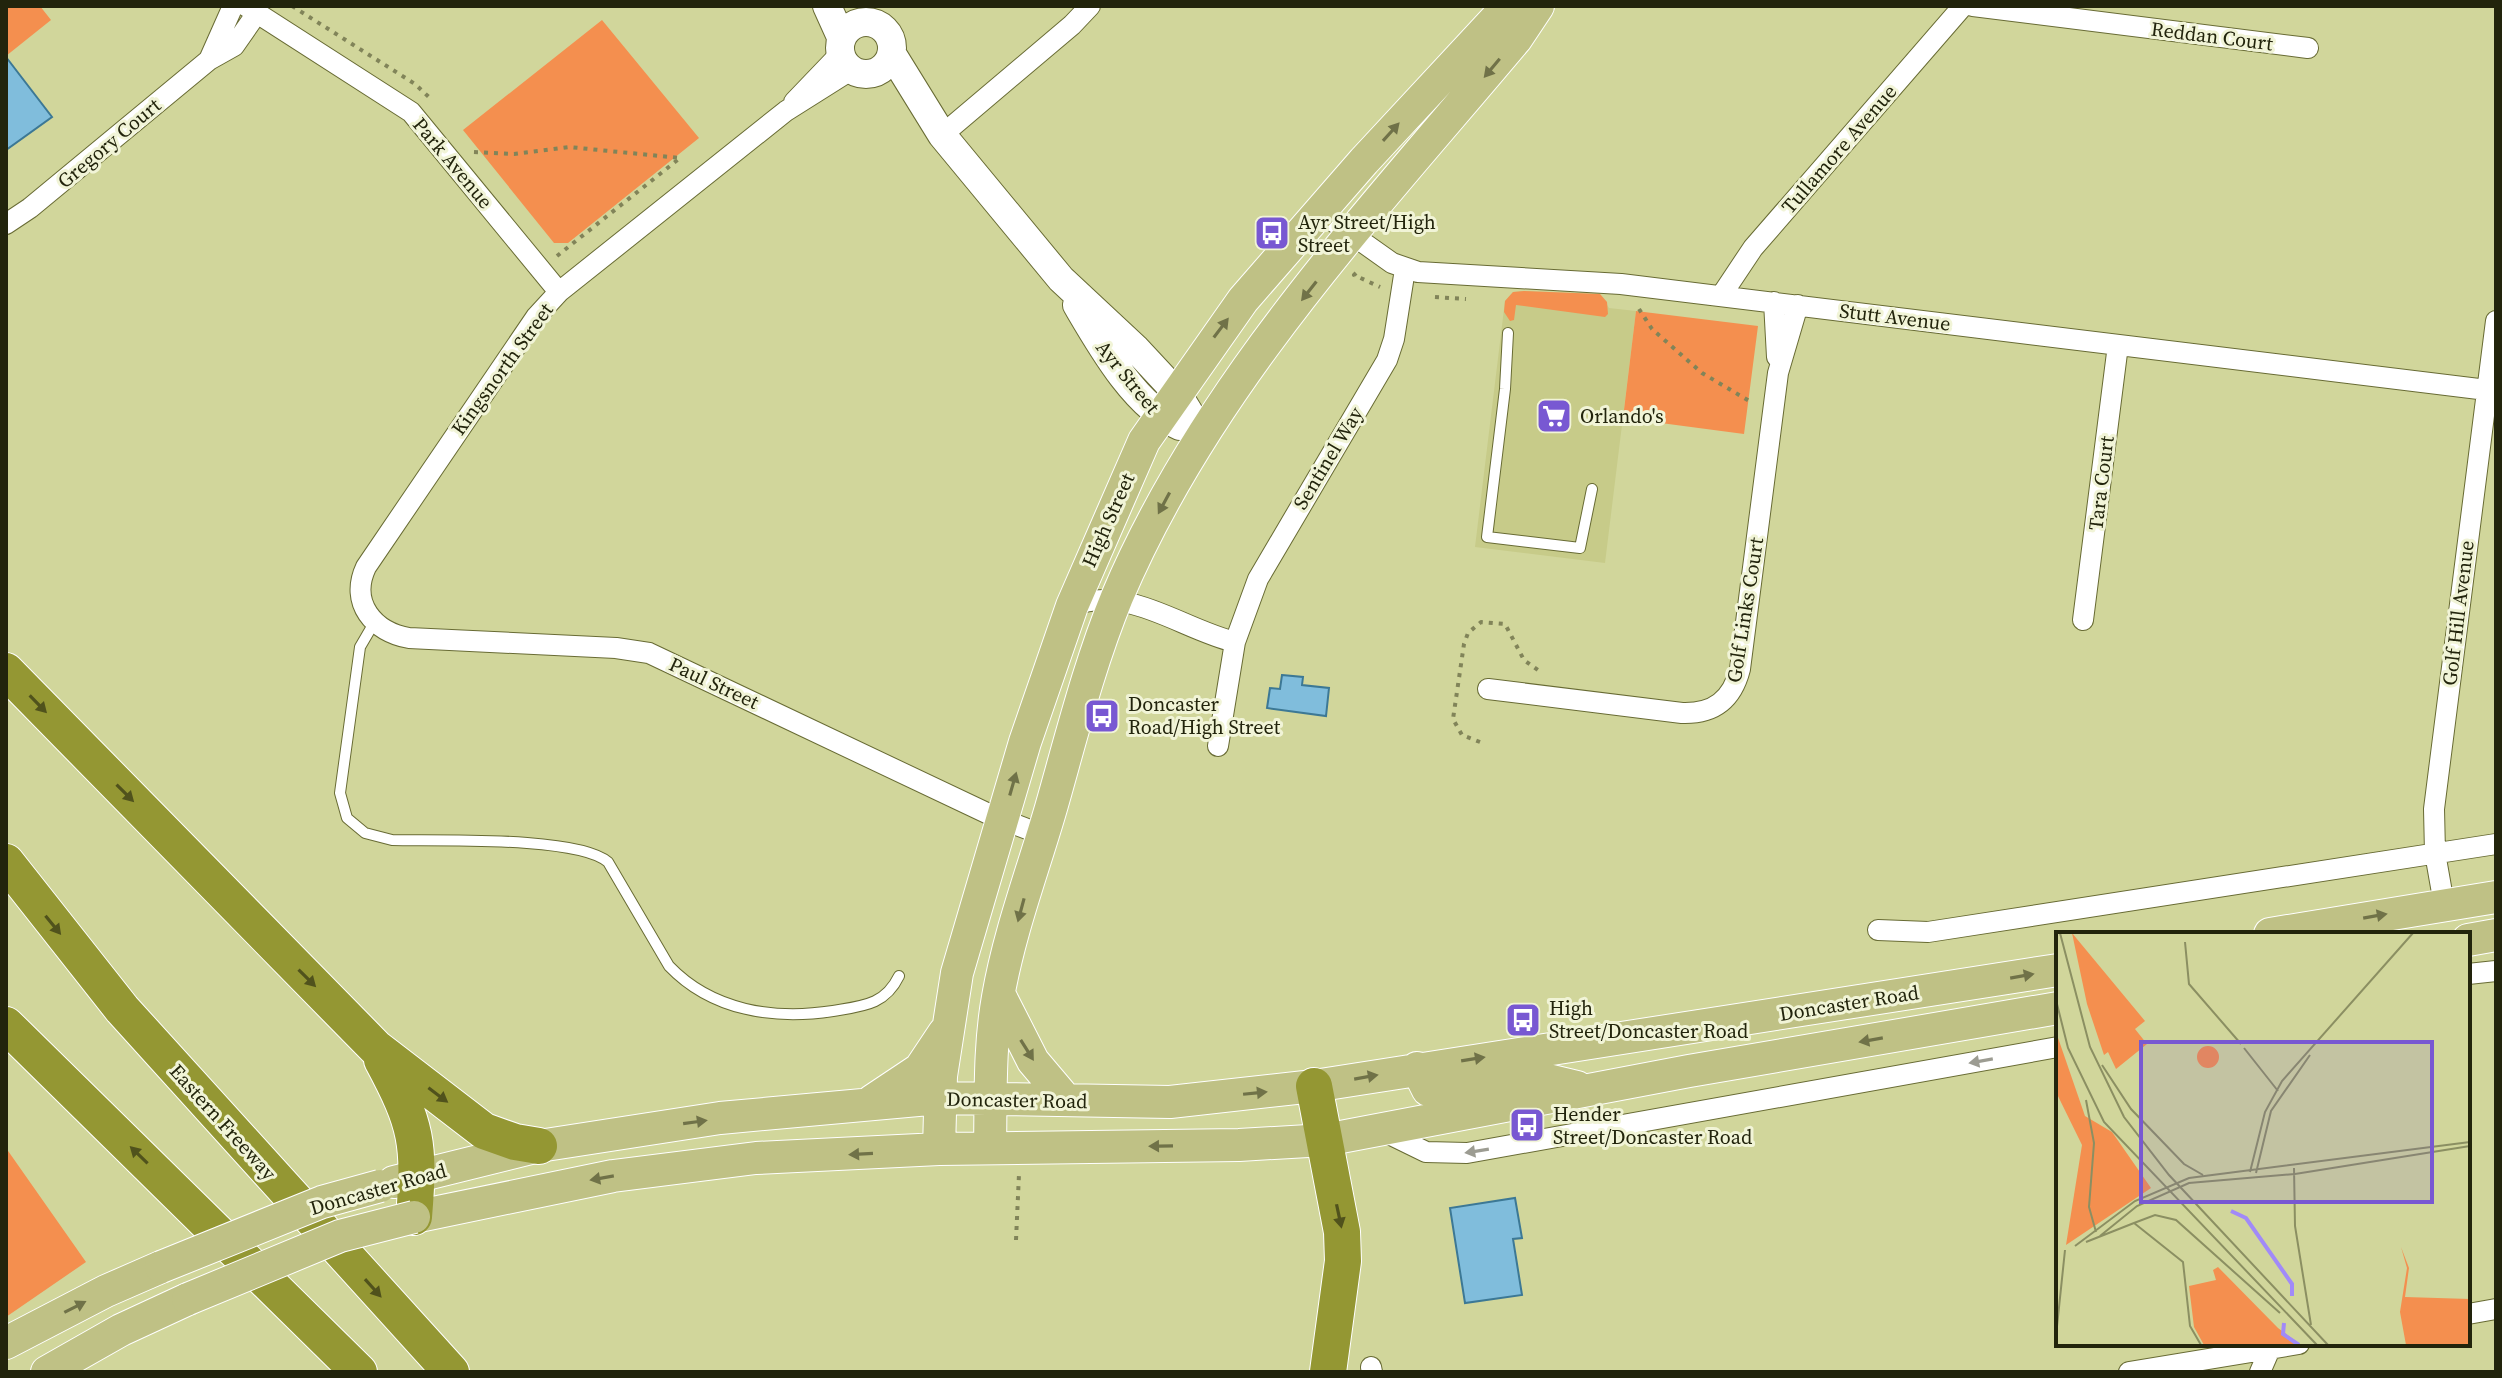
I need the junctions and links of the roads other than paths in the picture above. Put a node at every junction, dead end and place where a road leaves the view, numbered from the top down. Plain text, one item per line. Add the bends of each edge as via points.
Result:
1 (233, 6) edge
2 (827, 6) edge
3 (1090, 6) edge
4 (1508, 6) edge
5 (1538, 6) edge
6 (1963, 6) edge
7 (1973, 6) edge
8 (252, 9) edge
9 (857, 14) edge
10 (2308, 48) dead end
11 (860, 58) junction
12 (209, 60) junction
13 (942, 135) junction
14 (1320, 212) junction
15 (6, 224) edge
16 (1362, 244) junction
17 (1405, 269) junction
18 (559, 292) junction
19 (1721, 296) junction
20 (1774, 302) junction
21 (1798, 305) junction
22 (2496, 321) edge
23 (1508, 333) dead end
24 (2118, 345) junction
25 (1778, 373) junction
26 (2487, 390) junction
27 (1168, 405) junction
28 (1203, 436) junction
29 (1592, 489) dead end
30 (1117, 599) junction
31 (1072, 606) junction
32 (370, 619) junction
33 (2083, 620) dead end
34 (1235, 642) junction
35 (6, 671) edge
36 (1488, 689) dead end
37 (1218, 746) dead end
38 (1002, 820) junction
39 (1043, 835) junction
40 (2496, 844) edge
41 (2435, 853) junction
42 (6, 862) edge
43 (2496, 897) edge
44 (2444, 904) junction
45 (1878, 930) dead end
46 (2282, 932) edge
47 (2496, 935) edge
48 (2470, 940) edge
49 (2056, 970) edge
50 (2496, 971) edge
51 (2470, 974) edge
52 (899, 976) dead end
53 (999, 994) junction
54 (2056, 1008) edge
55 (6, 1025) edge
56 (947, 1028) junction
57 (2056, 1047) edge
58 (376, 1048) junction
59 (1417, 1068) junction
60 (1314, 1086) junction
61 (1588, 1089) junction
62 (940, 1098) junction
63 (991, 1098) junction
64 (1066, 1100) junction
65 (869, 1103) junction
66 (1378, 1129) junction
67 (1325, 1140) junction
68 (539, 1146) junction
69 (990, 1148) junction
70 (939, 1149) junction
71 (417, 1176) junction
72 (414, 1217) junction
73 (2496, 1309) edge
74 (2470, 1314) edge
75 (6, 1343) edge
76 (2287, 1346) edge
77 (2270, 1349) junction
78 (47, 1372) edge
79 (359, 1372) edge
80 (451, 1372) edge
81 (1328, 1372) edge
82 (2129, 1372) edge
83 (2260, 1372) edge

1 - 12 street, Gregory Court
2 - 11 street, Ayr Street
3 - 13 street
14 -> 4 main road, High Street
5 -> 16 main road, High Street
6 - 19 street, Tullamore Avenue via 1753,248
7 - 10 street, Reddan Court
8 - 12 street, Gregory Court via 234,46
8 - 18 street, Park Avenue via 411,112
9 - 11 street via 851,25
9 - 11 street via 887,32
11 - 13 street, Ayr Street
11 - 18 street, Kingsnorth Street
12 - 15 street, Gregory Court
13 - 27 street, Ayr Street via 1061,279 1136,349
14 - 16 street, Stutt Avenue
27 -> 14 main road, High Street via 1243,300
16 - 17 street, Stutt Avenue
16 -> 28 main road, High Street via 1270,341
17 - 19 street, Stutt Avenue via 1596,281
17 - 34 street, Sentinel Way via 1387,360 1258,579
18 - 32 street, Kingsnorth Street via 516,344 366,567 360,595
19 - 20 street, Stutt Avenue
20 - 21 street, Stutt Avenue
20 - 25 street, Golf Links Court
21 - 24 street, Stutt Avenue
21 - 25 street, Golf Links Court
22 - 26 street, Golf Hill Avenue
23 - 29 lane via 1487,537 1580,548
24 - 26 street, Stutt Avenue
24 - 33 street, Tara Court
25 - 36 street, Golf Links Court via 1740,669 1725,701 1706,711 1682,713
26 - 41 street, Golf Hill Avenue via 2434,809
27 - 28 street, Ayr Street
27 - 31 main road, High Street via 1120,490
28 -> 30 main road, High Street
30 - 31 street via 1093,598
30 - 34 street
30 - 39 main road, High Street
38 -> 31 main road, High Street
32 - 38 street, Paul Street via 384,631 409,638 649,653
32 - 52 lane via 360,647 340,793 347,818 365,833 392,840 564,846 598,853 669,966 682,980 722,1002 793,1017 880,1001
34 - 37 street, Sentinel Way
35 -> 58 highway
38 - 39 street, Paul Street
38 - 56 main road, High Street via 957,973
39 -> 53 main road, High Street
40 - 41 street
41 - 44 street, Golf Hill Avenue
41 - 45 street via 1928,932
42 -> 80 highway, Eastern Freeway via 122,1009
43 - 44 main road
46 -> 44 main road
47 - 48 main road
59 -> 49 main road, Doncaster Road
50 - 51 street
53 - 63 main road, High Street
53 -> 64 main road via 1033,1061
54 -> 61 main road, Doncaster Road
79 -> 55 highway
56 - 62 main road, High Street
56 - 65 main road via 920,1069
57 -> 66 street via 1467,1153 1426,1152
58 -> 68 highway via 484,1131
58 - 71 highway via 409,1108
60 -> 59 main road, Doncaster Road
59 - 61 main road via 1428,1090 1523,1074
64 -> 60 main road, Doncaster Road via 1170,1102
60 - 67 highway
61 - 66 main road, Doncaster Road
62 - 63 main road, Doncaster Road
62 - 65 main road, Doncaster Road
62 - 70 main road, High Street
63 - 64 main road, Doncaster Road
63 - 69 main road, High Street
68 -> 65 main road, Doncaster Road via 720,1118
66 - 67 main road, Doncaster Road
67 -> 69 main road, Doncaster Road
67 -> 81 highway via 1343,1261
68 - 71 main road, Doncaster Road
69 - 70 main road, Doncaster Road
70 -> 72 main road, Doncaster Road via 756,1158 656,1171
71 - 72 highway
75 -> 71 main road, Doncaster Road, bridge via 161,1267 322,1202
72 - 78 main road, Doncaster Road, bridge via 340,1236 188,1299
73 - 74 street
76 - 77 street
77 - 82 street
77 - 83 street

